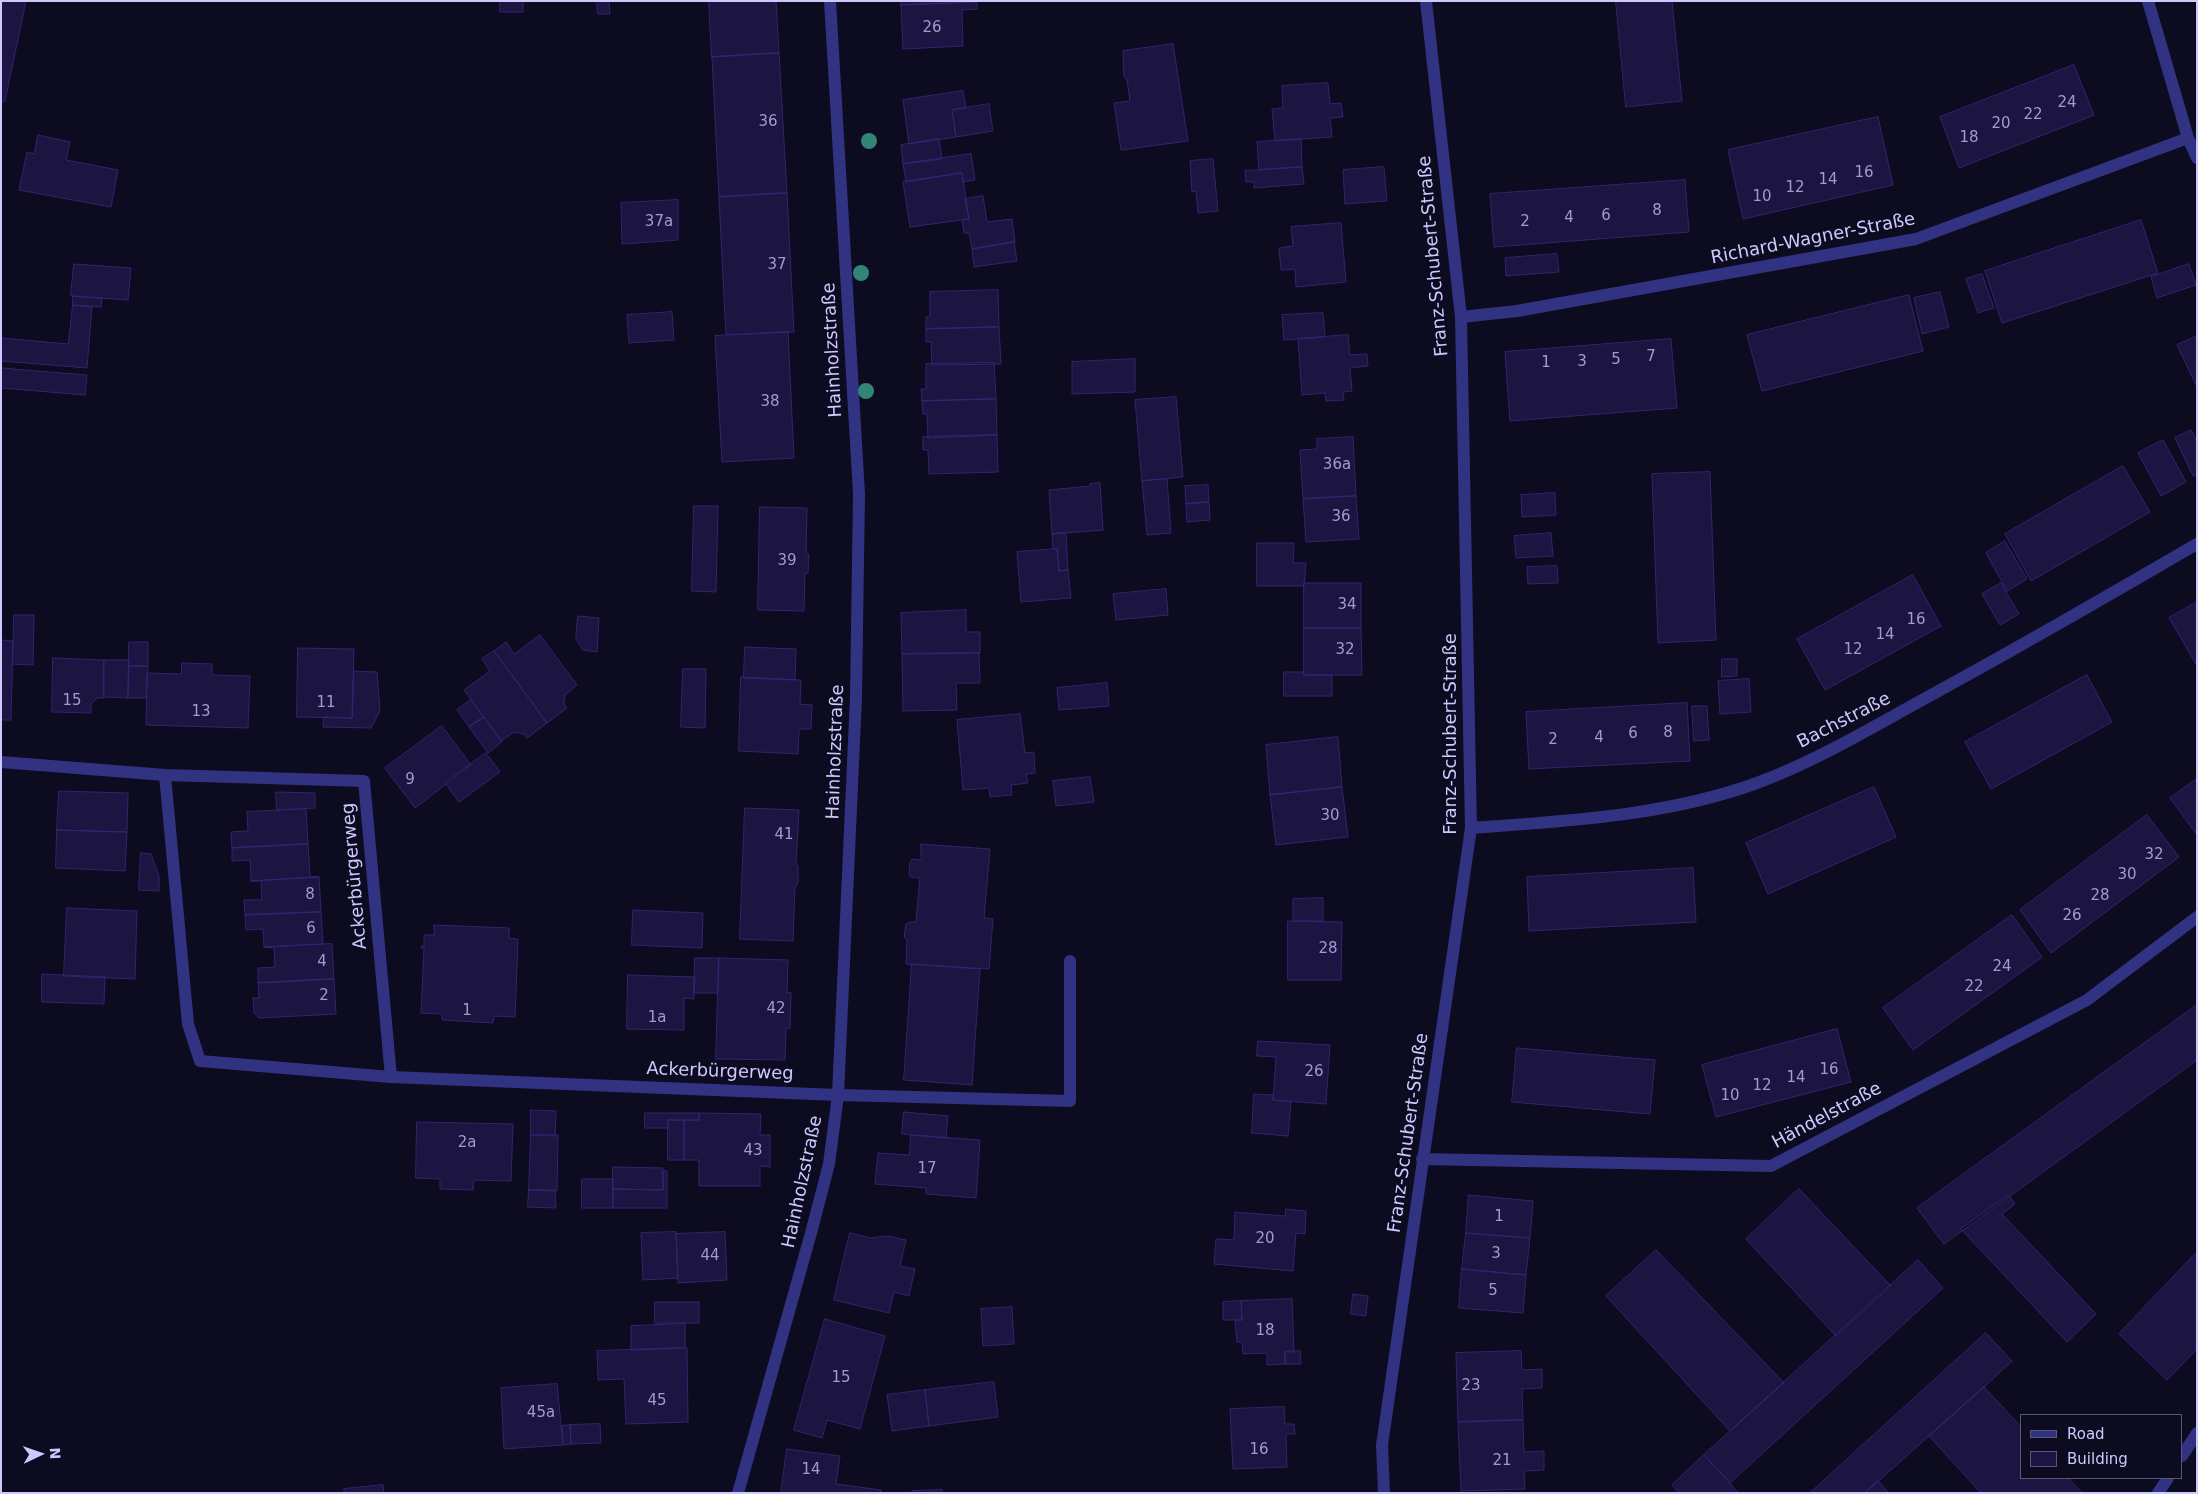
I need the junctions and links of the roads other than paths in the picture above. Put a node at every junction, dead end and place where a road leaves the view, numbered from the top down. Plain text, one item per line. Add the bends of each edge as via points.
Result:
1 (830, 1) edge
2 (1426, 1) edge
3 (2148, 1) edge
4 (2188, 138) junction
5 (2197, 158) edge
6 (1461, 317) junction
7 (2197, 544) edge
8 (1, 762) edge
9 (165, 775) junction
10 (1471, 828) junction
11 (2197, 917) edge
12 (1070, 961) dead end
13 (391, 1077) junction
14 (838, 1094) junction
15 (1422, 1159) junction
16 (2197, 1433) edge
17 (2183, 1454) edge
18 (2167, 1479) edge
19 (738, 1493) edge
20 (1384, 1493) edge
21 (2158, 1493) edge

1 - 14 street, Hainholzstraße via 859,494 856,697
2 - 6 street, Franz-Schubert-Straße
3 - 4 street
4 - 5 street
4 - 6 street, Richard-Wagner-Straße via 1916,239 1517,311
6 - 10 street, Franz-Schubert-Straße
7 - 10 street, Bachstraße via 2055,628 1833,749 1757,783 1697,800 1626,814
8 - 9 street, Ackerbürgerweg
9 - 13 street, Ackerbürgerweg via 188,1024 200,1061
9 - 13 street, Ackerbürgerweg via 364,781
10 - 15 street, Franz-Schubert-Straße
11 - 15 street, Händelstraße via 2087,1000 1771,1166
12 - 14 street, Ackerbürgerweg via 1070,1101
13 - 14 street, Ackerbürgerweg
14 - 19 street, Hainholzstraße via 820,1198
15 - 20 street, Franz-Schubert-Straße via 1382,1445
16 - 17 street
18 - 21 street

